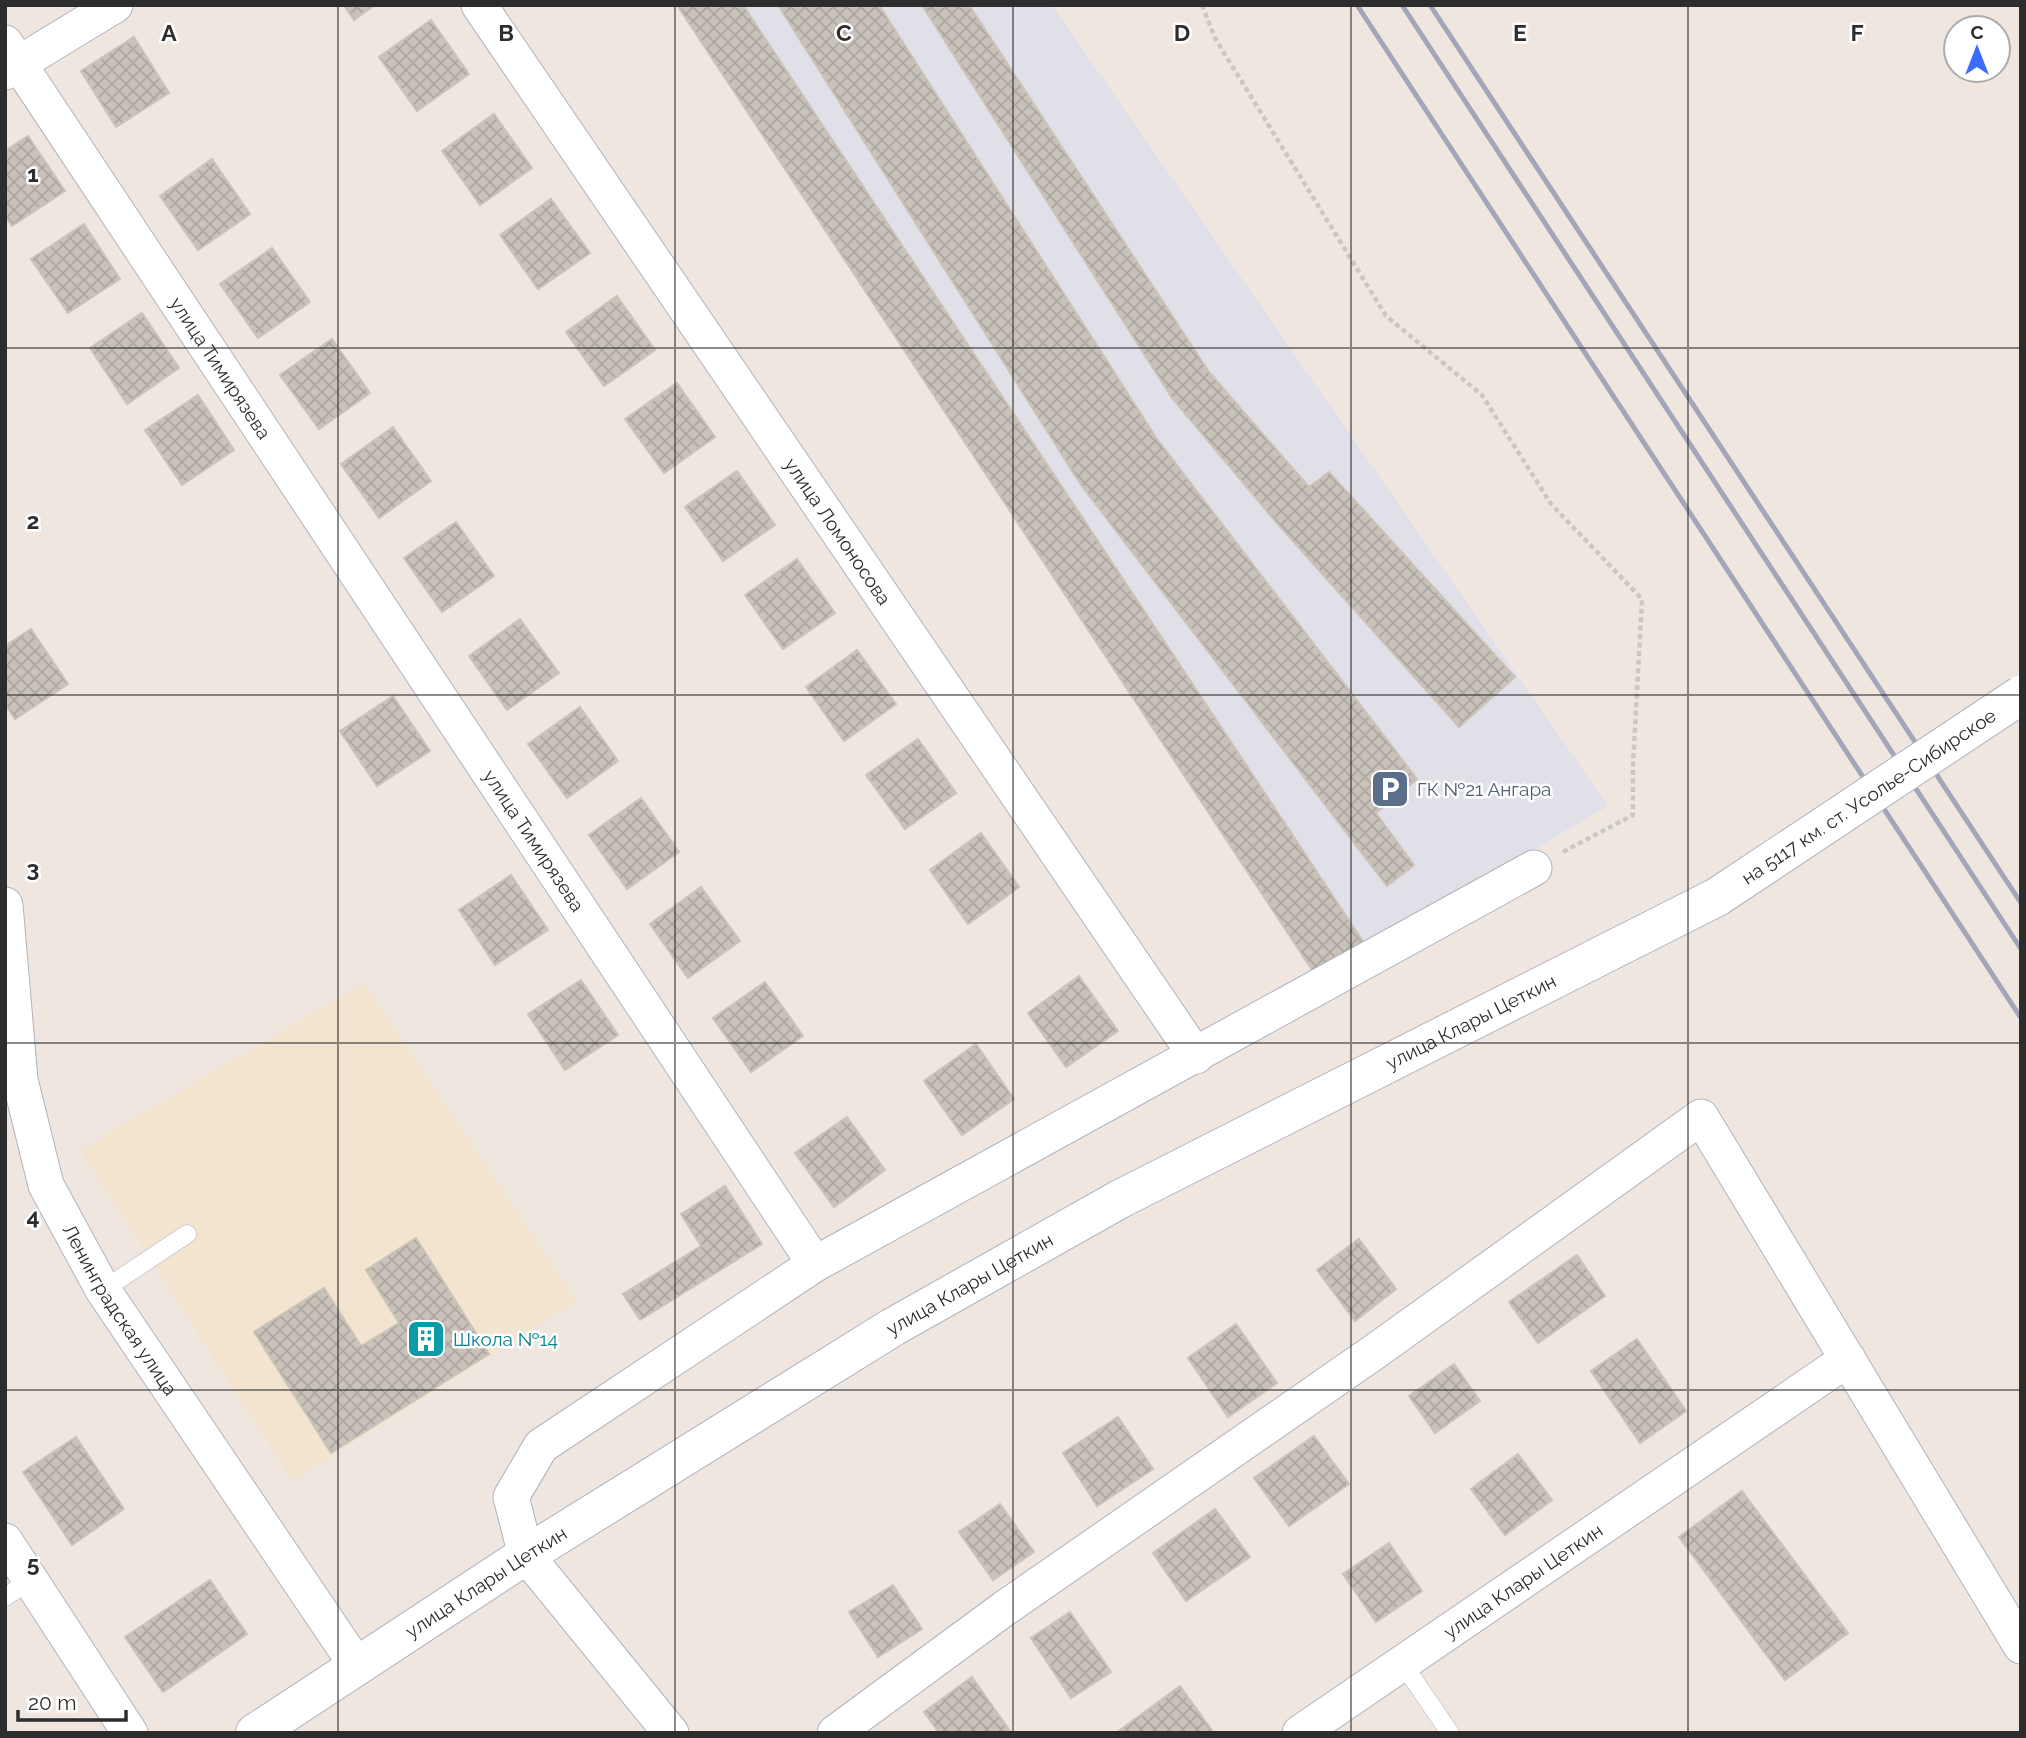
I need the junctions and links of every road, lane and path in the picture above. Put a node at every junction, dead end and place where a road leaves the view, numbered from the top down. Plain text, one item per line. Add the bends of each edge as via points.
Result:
1 (115, 5) edge
2 (479, 5) edge
3 (1202, 5) edge
4 (10, 60) edge
5 (2021, 695) edge
6 (1534, 868) joint
7 (1717, 897) joint
8 (5, 905) edge
9 (1196, 1056) junction
10 (187, 1234) dead end
11 (815, 1264) junction
12 (103, 1290) junction
13 (1848, 1359) junction
14 (5, 1541) edge
15 (526, 1555) junction
16 (18, 1588) edge
17 (2021, 1646) edge
18 (1403, 1664) junction
19 (357, 1666) junction
20 (130, 1733) edge
21 (256, 1733) edge
22 (671, 1733) edge
23 (835, 1733) edge
24 (1300, 1733) edge
25 (1450, 1733) edge

1 - 4 street
2 - 9 street, улица Ломоносова
3 - 6 path via 1215,38 1386,316 1482,394 1551,504 1642,599 1633,815
4 - 11 street, улица Тимирязева
5 - 7 street, на 5117 км. ст. Усолье-Сибирское, bridge
6 - 9 street
7 - 15 street, улица Клары Цеткин via 1120,1199 893,1327
8 - 12 street, Ленинградская улица via 20,1080 46,1185
9 - 11 street
10 - 12 lane
11 - 15 street via 541,1446 511,1497
12 - 19 street, Ленинградская улица
13 - 17 street
13 - 18 street, улица Клары Цеткин
13 - 23 street via 1701,1116
14 - 16 street
15 - 19 street, улица Клары Цеткин
15 - 22 street
16 - 20 street
18 - 24 street, улица Клары Цеткин
18 - 25 lane
19 - 21 street, улица Клары Цеткин

